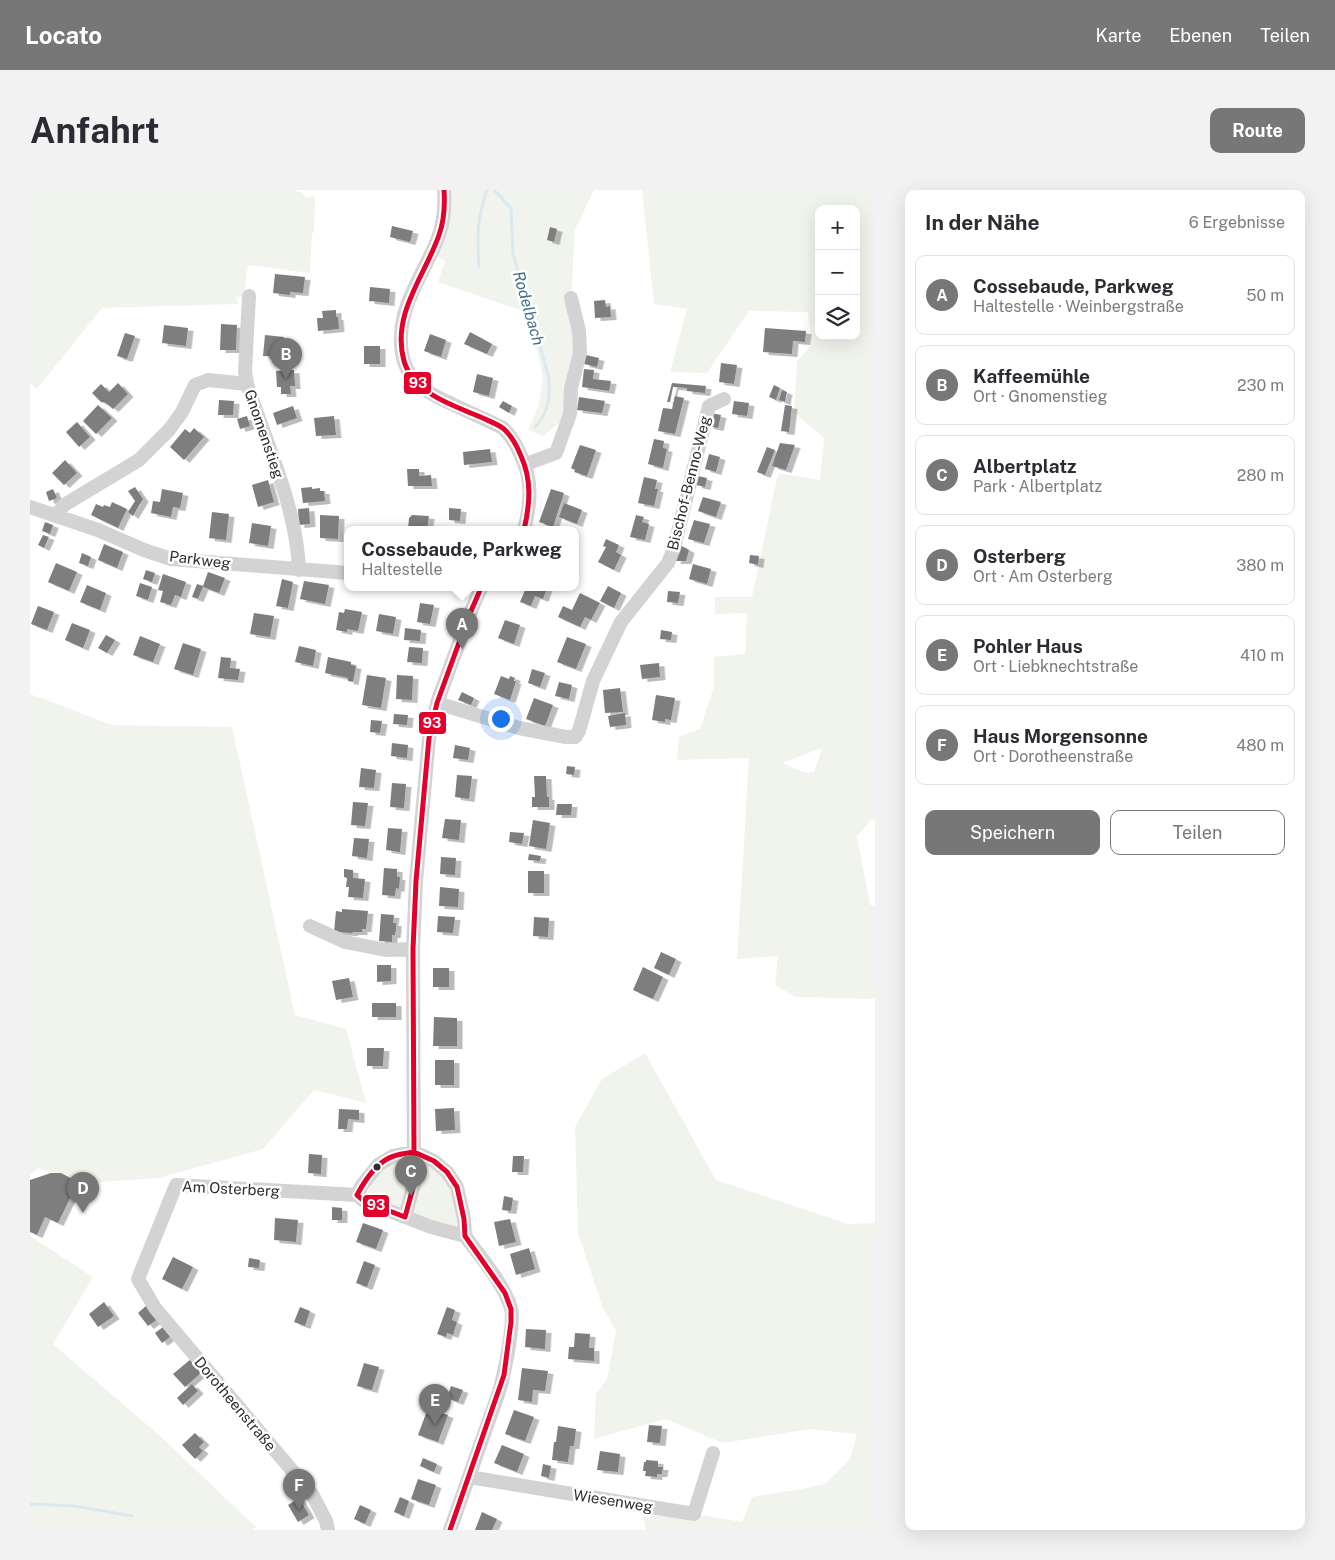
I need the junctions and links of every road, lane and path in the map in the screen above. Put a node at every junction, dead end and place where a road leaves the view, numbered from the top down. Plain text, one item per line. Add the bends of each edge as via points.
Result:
1 (444, 190) edge
2 (249, 296) dead end
3 (571, 298) dead end
4 (247, 384) junction
5 (724, 399) dead end
6 (526, 464) junction
7 (30, 507) edge
8 (56, 516) junction
9 (525, 526) edge
10 (299, 570) junction
11 (344, 573) edge
12 (480, 591) edge
13 (437, 703) junction
14 (310, 926) dead end
15 (413, 949) junction
16 (415, 1152) junction
17 (357, 1196) junction
18 (404, 1217) junction
19 (465, 1236) junction
20 (138, 1280) joint
21 (713, 1453) dead end
22 (469, 1476) junction
23 (328, 1530) edge
24 (450, 1530) edge

1 - 6 street via 440,234 404,314 400,337 402,357 409,374 430,393 510,434
2 - 4 street, Gnomenstieg
3 - 6 street via 580,331 580,353 571,388 570,414 556,453
4 - 8 street via 208,380 196,385 169,430 140,460 64,505
4 - 10 street, Gnomenstieg via 284,491 298,551
5 - 13 street, Bischof-Benno-Weg via 709,406 668,563 621,622 593,681 575,737 519,728
6 - 9 street via 531,492
7 - 8 street, Parkweg
8 - 10 street, Parkweg via 171,559
10 - 11 street, Parkweg
12 - 13 street
13 - 15 street via 425,772
14 - 15 street via 345,942 386,950
15 - 16 street
16 - 17 street via 393,1156 378,1165
16 - 18 street via 414,1184
16 - 19 street via 434,1161 457,1187
17 - 18 street
17 - 20 street, Am Osterberg via 176,1185
18 - 19 street
19 - 22 street via 505,1293 511,1309 504,1375
20 - 23 street, Dorotheenstraße via 155,1308 312,1494
21 - 22 street, Wiesenweg via 694,1514
22 - 24 street

